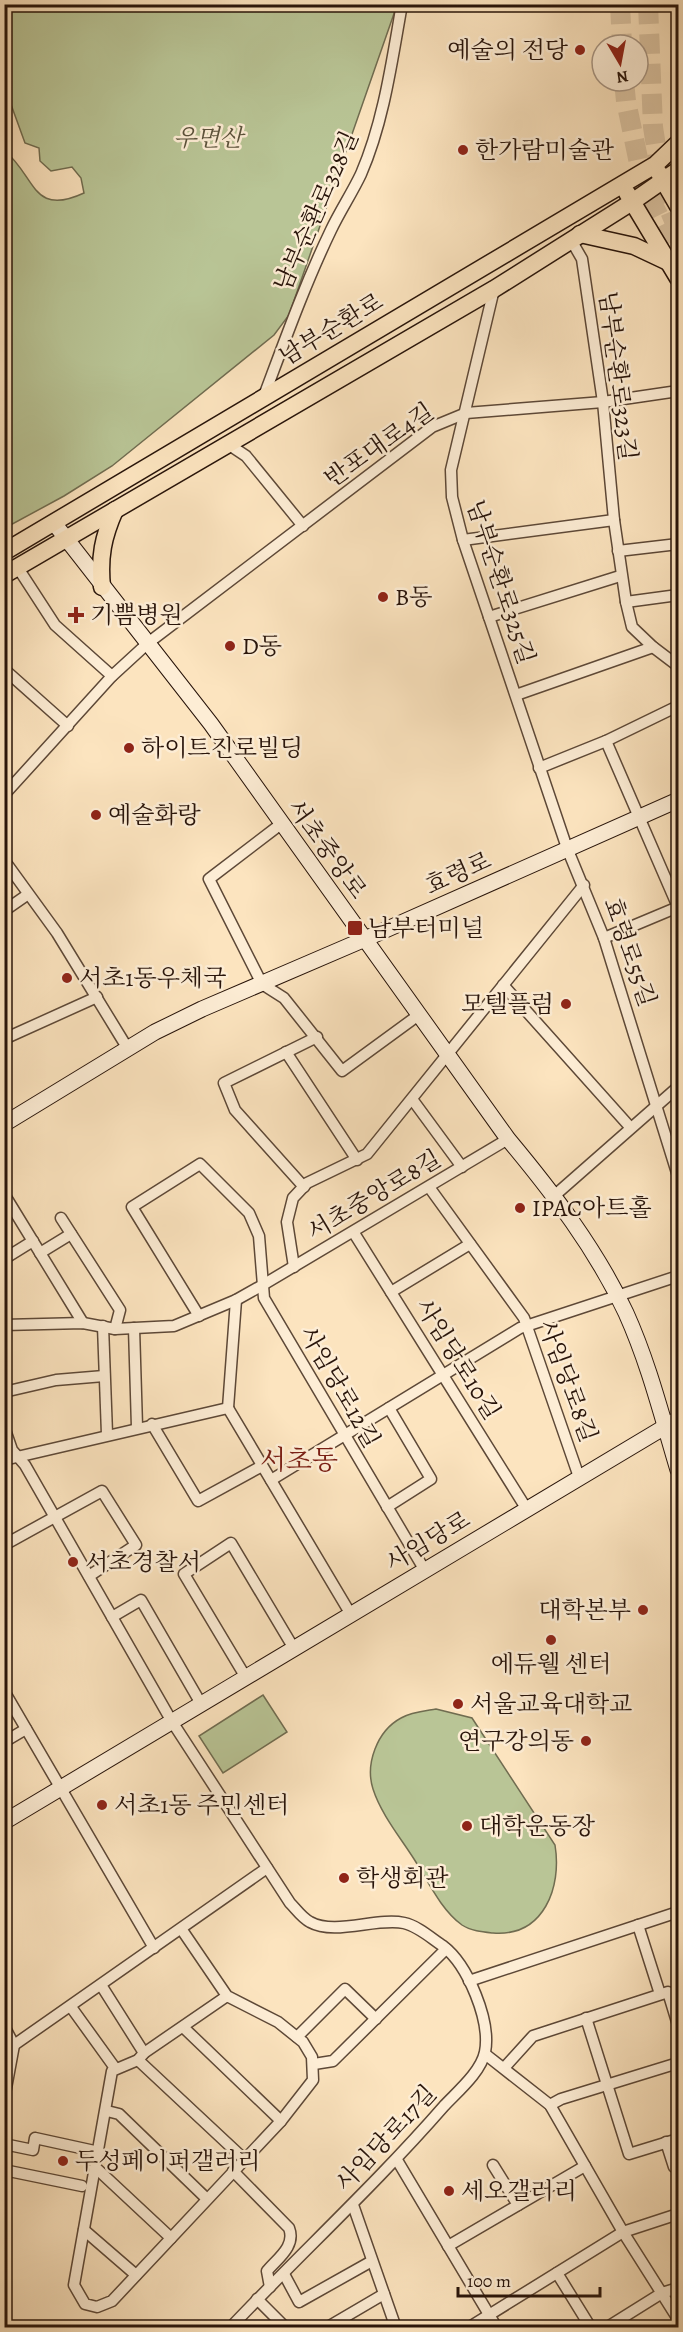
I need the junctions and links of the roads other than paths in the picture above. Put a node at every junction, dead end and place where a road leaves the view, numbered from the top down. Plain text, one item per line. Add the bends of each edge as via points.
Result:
1 (402, 4) edge
2 (678, 143) edge
3 (655, 165) junction
4 (678, 170) edge
5 (664, 181) junction
6 (621, 185) junction
7 (632, 202) junction
8 (678, 206) edge
9 (576, 237) junction
10 (674, 267) edge
11 (494, 289) junction
12 (678, 392) edge
13 (264, 396) junction
14 (603, 402) junction
15 (466, 413) junction
16 (228, 444) junction
17 (118, 484) junction
18 (122, 506) junction
19 (614, 520) junction
20 (54, 522) junction
21 (303, 526) junction
22 (66, 540) junction
23 (463, 540) junction
24 (678, 544) edge
25 (618, 551) junction
26 (4, 552) edge
27 (11, 572) edge
28 (620, 576) junction
29 (102, 587) junction
30 (678, 595) edge
31 (626, 602) junction
32 (489, 616) junction
33 (147, 643) junction
34 (653, 648) junction
35 (678, 666) edge
36 (4, 669) edge
37 (112, 676) junction
38 (516, 695) junction
39 (678, 706) edge
40 (68, 726) junction
41 (606, 741) junction
42 (539, 768) junction
43 (4, 795) edge
44 (678, 800) edge
45 (639, 817) junction
46 (281, 824) junction
47 (567, 848) junction
48 (4, 860) edge
49 (584, 885) junction
50 (27, 895) junction
51 (678, 907) edge
52 (4, 911) edge
53 (604, 938) junction
54 (366, 939) junction
55 (262, 984) junction
56 (503, 985) junction
57 (97, 997) junction
58 (420, 1014) junction
59 (316, 1037) junction
60 (4, 1039) edge
61 (128, 1049) junction
62 (286, 1052) junction
63 (448, 1052) junction
64 (678, 1087) edge
65 (412, 1099) junction
66 (658, 1105) junction
67 (4, 1124) edge
68 (630, 1127) junction
69 (508, 1139) junction
70 (357, 1160) junction
71 (462, 1167) junction
72 (678, 1176) edge
73 (304, 1187) junction
74 (429, 1187) junction
75 (4, 1194) edge
76 (554, 1196) junction
77 (61, 1218) dead end
78 (354, 1233) junction
79 (71, 1234) junction
80 (33, 1241) junction
81 (470, 1244) junction
82 (40, 1253) junction
83 (4, 1259) edge
84 (294, 1267) junction
85 (678, 1276) edge
86 (261, 1286) junction
87 (391, 1292) junction
88 (617, 1296) junction
89 (236, 1300) junction
90 (199, 1316) junction
91 (83, 1323) junction
92 (4, 1325) edge
93 (527, 1325) junction
94 (103, 1326) junction
95 (134, 1328) junction
96 (115, 1329) junction
97 (443, 1375) junction
98 (104, 1376) junction
99 (4, 1392) edge
100 (228, 1408) junction
101 (389, 1408) junction
102 (678, 1419) edge
103 (152, 1424) junction
104 (4, 1427) edge
105 (137, 1427) junction
106 (665, 1427) junction
107 (107, 1434) junction
108 (344, 1436) junction
109 (18, 1456) junction
110 (4, 1460) edge
111 (262, 1466) junction
112 (678, 1470) edge
113 (579, 1477) junction
114 (271, 1480) junction
115 (387, 1507) junction
116 (526, 1508) junction
117 (54, 1516) junction
118 (4, 1545) edge
119 (424, 1569) junction
120 (89, 1576) junction
121 (350, 1613) junction
122 (112, 1617) junction
123 (293, 1647) junction
124 (245, 1676) junction
125 (4, 1691) edge
126 (200, 1702) junction
127 (171, 1719) junction
128 (26, 1729) junction
129 (4, 1742) edge
130 (59, 1789) junction
131 (4, 1822) edge
132 (267, 1868) junction
133 (678, 1912) edge
134 (638, 1926) junction
135 (182, 1930) junction
136 (154, 1948) junction
137 (446, 1949) junction
138 (469, 1981) junction
139 (101, 1985) junction
140 (660, 1994) junction
141 (227, 1996) junction
142 (71, 2007) junction
143 (586, 2018) junction
144 (376, 2019) junction
145 (678, 2025) edge
146 (4, 2026) edge
147 (183, 2027) junction
148 (297, 2037) junction
149 (14, 2045) junction
150 (485, 2054) junction
151 (141, 2056) junction
152 (678, 2062) edge
153 (314, 2064) junction
154 (115, 2068) junction
155 (504, 2068) junction
156 (606, 2085) junction
157 (4, 2098) edge
158 (550, 2105) junction
159 (107, 2111) junction
160 (281, 2121) junction
161 (678, 2139) edge
162 (666, 2142) junction
163 (4, 2144) edge
164 (99, 2152) junction
165 (244, 2159) junction
166 (397, 2160) junction
167 (493, 2165) dead end
168 (585, 2166) junction
169 (674, 2167) dead end
170 (96, 2168) junction
171 (4, 2170) edge
172 (233, 2171) junction
173 (82, 2186) dead end
174 (207, 2199) junction
175 (353, 2205) junction
176 (518, 2205) junction
177 (678, 2214) edge
178 (84, 2230) junction
179 (623, 2232) junction
180 (171, 2238) junction
181 (448, 2246) junction
182 (372, 2261) junction
183 (557, 2273) junction
184 (284, 2274) junction
185 (136, 2275) junction
186 (270, 2287) junction
187 (678, 2288) edge
188 (662, 2293) junction
189 (384, 2294) junction
190 (257, 2299) junction
191 (489, 2315) junction
192 (678, 2319) edge
193 (230, 2328) edge
194 (286, 2328) edge
195 (326, 2328) edge
196 (396, 2328) edge
197 (468, 2328) edge
198 (497, 2328) edge
199 (591, 2328) edge
200 (606, 2328) edge

1 - 13 street, 남부순환로328길 via 392,60 361,174 292,318
2 - 3 main road, 남부순환로
3 - 5 main road
3 - 6 main road, 남부순환로
4 - 5 main road, 남부순환로
5 - 7 main road, 남부순환로
5 - 8 main road
6 - 7 main road
6 - 13 main road, 남부순환로
7 - 9 main road, 남부순환로
7 - 10 main road
9 - 10 main road via 634,246
9 - 11 main road, 남부순환로
9 - 14 street, 남부순환로323길
11 - 15 street, 남부순환로325길
11 - 16 main road, 남부순환로
12 - 14 street, 반포대로4길
13 - 17 main road, 남부순환로
14 - 15 street, 반포대로4길
14 - 19 street, 남부순환로323길
15 - 21 street, 반포대로4길 via 432,427
15 - 23 street, 남부순환로325길 via 451,470 452,497
16 - 18 main road, 남부순환로
16 - 21 street via 246,456
17 - 18 main road
17 - 20 main road, 남부순환로
18 - 22 main road, 남부순환로
18 - 29 main road via 102,542
19 - 23 street
19 - 25 street, 남부순환로323길
20 - 22 main road, 서초중앙로
20 - 26 main road, 남부순환로
21 - 33 street, 반포대로4길
22 - 27 main road, 남부순환로
22 - 29 main road, 서초중앙로
23 - 32 street, 남부순환로325길
24 - 25 street
25 - 28 street, 남부순환로323길
27 - 37 street, 남부순환로 via 55,625
28 - 31 street, 남부순환로323길
28 - 32 street
29 - 33 main road, 서초중앙로
30 - 31 street
31 - 34 street, 남부순환로323길 via 633,627
32 - 38 street, 남부순환로325길
33 - 37 street, 반포대로4길
33 - 46 main road, 서초중앙로 via 211,724
34 - 35 street, 남부순환로323길
34 - 38 street
36 - 40 street
37 - 40 street, 반포대로4길
38 - 42 street, 남부순환로325길
39 - 41 street
40 - 43 street, 반포대로4길
41 - 42 street
41 - 45 street
42 - 47 street, 남부순환로325길
44 - 45 main road, 효령로
45 - 47 main road, 효령로
45 - 51 street
46 - 54 main road, 서초중앙로
46 - 55 street via 209,879
47 - 49 street, 효령로55길
47 - 54 main road, 효령로
48 - 50 street
49 - 53 street, 효령로55길
49 - 56 street
50 - 52 street
50 - 57 street via 57,933
51 - 53 street
53 - 66 street, 효령로55길
54 - 55 main road, 효령로
54 - 58 main road, 서초중앙로
55 - 59 street via 284,998
55 - 61 main road, 효령로 via 202,1009
56 - 63 street
56 - 68 street
57 - 60 street
57 - 61 street
58 - 59 street via 342,1071
58 - 63 main road, 서초중앙로
59 - 62 street
61 - 67 main road, 효령로
62 - 70 street
62 - 73 street via 224,1083 235,1110
63 - 65 street
63 - 69 main road, 서초중앙로
64 - 66 street
65 - 70 street via 367,1154
65 - 71 street
66 - 68 street
66 - 72 street, 효령로55길
68 - 76 street
69 - 71 street, 서초중앙로8길
69 - 76 main road, 서초중앙로
70 - 73 street
71 - 74 street, 서초중앙로8길
73 - 84 street via 293,1198 287,1222
74 - 78 street, 서초중앙로8길
74 - 81 street, 사임당로8길
75 - 80 street
76 - 88 main road, 서초중앙로
77 - 79 street
78 - 84 street, 서초중앙로8길
78 - 87 street, 사임당로10길
79 - 82 street
79 - 96 street via 120,1310
80 - 82 street
80 - 83 street
81 - 87 street
81 - 93 street, 사임당로8길
82 - 91 street
84 - 86 street, 서초중앙로8길
85 - 88 street
86 - 89 street, 서초중앙로8길
86 - 90 street via 259,1236 249,1213 200,1164 132,1207
86 - 108 street, 사임당로12길 via 264,1299
87 - 97 street, 사임당로10길
88 - 93 street
88 - 106 main road, 서초중앙로 via 640,1349
89 - 90 street, 서초중앙로8길
89 - 100 street
90 - 95 street, 서초중앙로8길 via 174,1326
91 - 92 street, 서초중앙로8길
91 - 94 street, 서초중앙로8길
93 - 97 street
93 - 113 street, 사임당로8길
94 - 96 street, 서초중앙로8길
94 - 98 street
95 - 96 street, 서초중앙로8길
95 - 105 street
97 - 101 street
97 - 116 street, 사임당로10길
98 - 99 street via 56,1380
98 - 107 street
100 - 103 street
100 - 111 street
101 - 108 street
101 - 115 street via 431,1479
102 - 106 main road, 사임당로
103 - 105 street
103 - 111 street via 198,1501
104 - 109 street
105 - 107 street
106 - 112 main road, 서초중앙로
106 - 113 main road, 사임당로
107 - 109 street
108 - 114 street
108 - 115 street, 사임당로12길
109 - 110 street
109 - 117 street
111 - 114 street
113 - 116 main road, 사임당로
114 - 121 street
115 - 119 street, 사임당로12길
116 - 119 main road, 사임당로
117 - 118 street
117 - 120 street
117 - 120 street via 102,1491 136,1545
119 - 121 main road, 사임당로
120 - 122 street
121 - 123 main road, 사임당로
122 - 126 street via 141,1600
122 - 127 street
123 - 124 main road, 사임당로
123 - 124 street via 231,1543 184,1574
124 - 126 main road, 사임당로
125 - 128 street
126 - 127 main road, 사임당로
127 - 130 main road, 사임당로
127 - 132 street
128 - 129 street
128 - 130 street
130 - 131 main road, 사임당로
130 - 136 street
132 - 135 street
132 - 137 street via 290,1903 310,1922 335,1926 402,1923 415,1927
133 - 134 street
134 - 138 street
134 - 140 street
135 - 136 street
135 - 141 street
136 - 139 street
137 - 138 street
137 - 144 street
138 - 150 street via 484,2023
139 - 142 street
139 - 151 street
140 - 143 street
140 - 145 street via 668,1992
141 - 147 street
141 - 148 street via 278,2022
142 - 149 street
142 - 154 street
143 - 155 street via 534,2036
143 - 156 street
144 - 148 street via 345,1989
144 - 153 street via 333,2061
146 - 149 street
147 - 151 street
147 - 160 street
148 - 153 street via 310,2050
149 - 157 street
150 - 155 street
150 - 166 street, 사임당로17길
151 - 154 street
151 - 165 street
152 - 156 street
153 - 160 street via 311,2085
154 - 159 street
155 - 158 street
156 - 158 street
156 - 162 street via 629,2154
158 - 168 street
159 - 164 street
159 - 174 street via 119,2114
160 - 165 street
161 - 162 street
162 - 169 street
163 - 164 street via 33,2150 35,2138
164 - 170 street
165 - 172 street
166 - 175 street, 사임당로17길
166 - 181 street
167 - 176 street
168 - 176 street
168 - 179 street
170 - 178 street
170 - 180 street
171 - 173 street
172 - 174 street
172 - 186 street via 292,2234 291,2243 267,2271
174 - 180 street
175 - 182 street
175 - 184 street, 사임당로17길
176 - 181 street
177 - 179 street
178 - 185 street
178 - 185 street via 74,2285 85,2304 97,2307 112,2301
179 - 183 street
179 - 188 street
180 - 185 street
181 - 191 street
182 - 184 street via 299,2302
182 - 189 street
183 - 191 street
183 - 199 street
184 - 186 street, 사임당로17길
186 - 190 street, 사임당로17길
187 - 188 street
188 - 192 street
188 - 200 street
189 - 195 street
189 - 196 street
190 - 193 street, 사임당로17길
190 - 194 street
191 - 197 street
191 - 198 street

